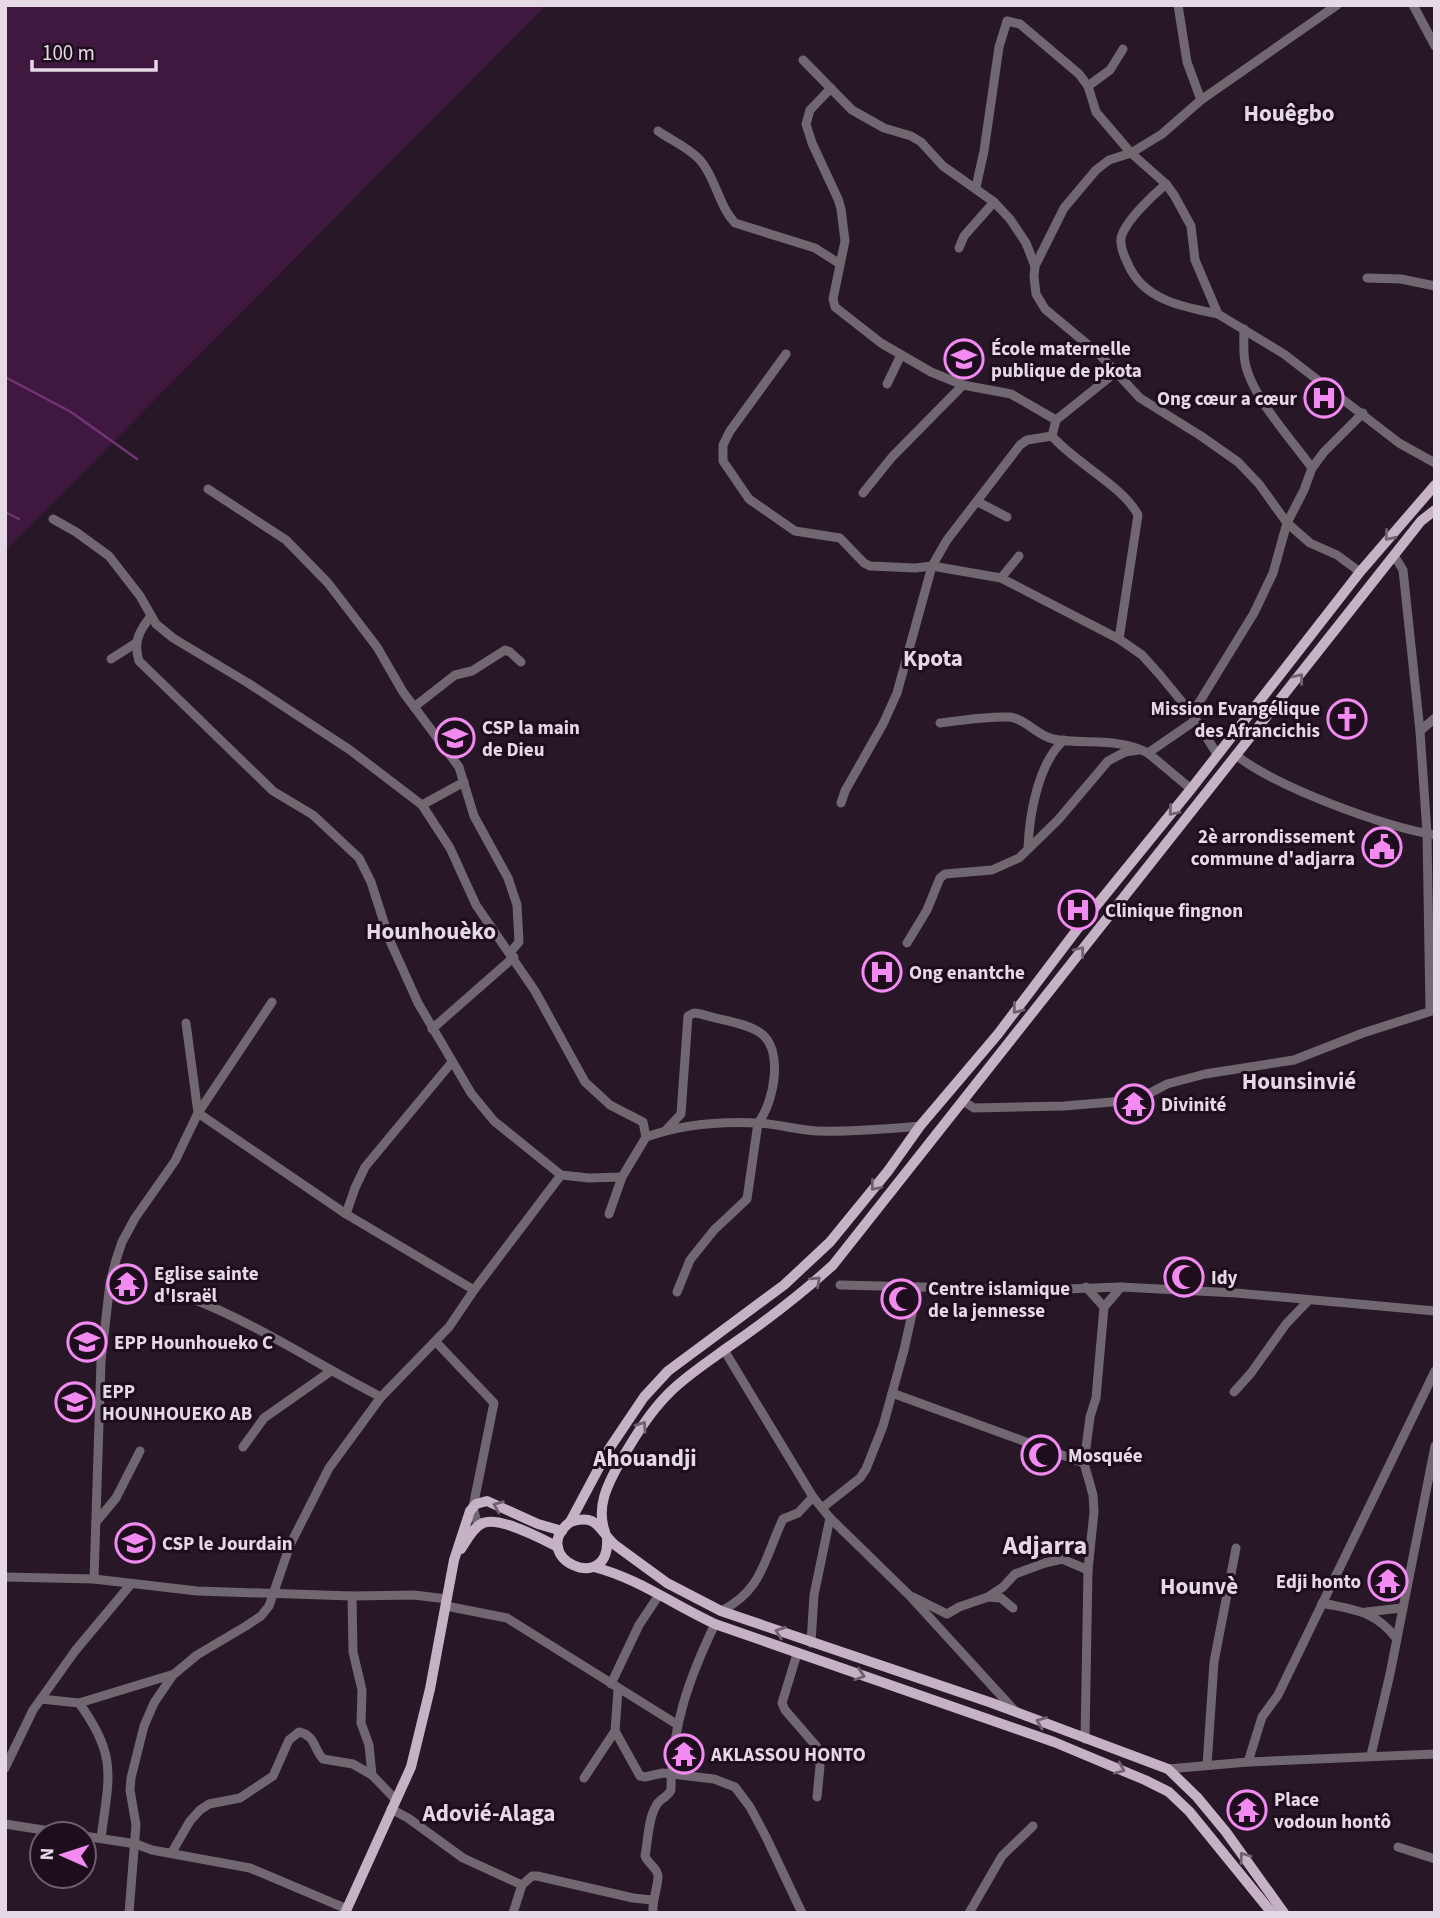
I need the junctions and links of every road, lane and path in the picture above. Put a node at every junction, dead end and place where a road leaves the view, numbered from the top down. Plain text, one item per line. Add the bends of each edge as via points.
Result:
1 (1178, 5) edge
2 (1337, 5) edge
3 (1413, 5) edge
4 (1435, 46) edge
5 (1123, 49) dead end
6 (803, 60) dead end
7 (1088, 86) junction
8 (831, 88) junction
9 (1201, 100) junction
10 (658, 131) dead end
11 (1131, 152) junction
12 (1166, 184) junction
13 (976, 187) junction
14 (995, 202) junction
15 (959, 248) dead end
16 (840, 264) junction
17 (1035, 266) junction
18 (1367, 278) dead end
19 (1435, 286) edge
20 (1218, 314) junction
21 (1244, 329) junction
22 (786, 354) dead end
23 (901, 355) junction
24 (1116, 372) junction
25 (887, 384) dead end
26 (963, 385) junction
27 (1363, 413) junction
28 (1056, 420) junction
29 (1052, 436) junction
30 (1435, 463) edge
31 (1312, 468) junction
32 (1435, 485) edge
33 (208, 489) dead end
34 (863, 493) dead end
35 (978, 502) junction
36 (1435, 510) edge
37 (1007, 517) dead end
38 (53, 519) dead end
39 (1287, 523) junction
40 (1019, 556) dead end
41 (1395, 557) junction
42 (932, 566) junction
43 (1360, 572) junction
44 (1001, 578) junction
45 (151, 616) junction
46 (1119, 639) junction
47 (136, 643) junction
48 (110, 659) dead end
49 (521, 662) dead end
50 (414, 707) junction
51 (1194, 717) junction
52 (1435, 718) edge
53 (940, 723) dead end
54 (1420, 731) junction
55 (1064, 740) junction
56 (1144, 751) junction
57 (1217, 754) junction
58 (1237, 756) junction
59 (464, 782) junction
60 (1191, 789) junction
61 (841, 803) dead end
62 (422, 805) junction
63 (1431, 834) edge
64 (1028, 849) junction
65 (907, 943) dead end
66 (512, 955) junction
67 (272, 1002) dead end
68 (1432, 1010) edge
69 (186, 1023) dead end
70 (432, 1029) junction
71 (452, 1062) junction
72 (963, 1101) junction
73 (198, 1113) junction
74 (758, 1123) junction
75 (920, 1126) junction
76 (666, 1130) junction
77 (646, 1137) junction
78 (561, 1175) junction
79 (622, 1177) junction
80 (346, 1214) junction
81 (609, 1214) dead end
82 (840, 1285) dead end
83 (918, 1287) junction
84 (1086, 1287) junction
85 (1121, 1287) junction
86 (474, 1290) junction
87 (677, 1292) dead end
88 (193, 1299) dead end
89 (1308, 1300) junction
90 (1104, 1307) junction
91 (1435, 1311) edge
92 (436, 1342) junction
93 (724, 1350) junction
94 (331, 1371) junction
95 (1435, 1371) edge
96 (1234, 1392) dead end
97 (892, 1393) junction
98 (382, 1397) junction
99 (1435, 1446) edge
100 (243, 1447) dead end
101 (140, 1451) dead end
102 (1084, 1463) junction
103 (813, 1497) junction
104 (473, 1507) junction
105 (822, 1508) junction
106 (830, 1518) junction
107 (96, 1522) junction
108 (570, 1522) junction
109 (478, 1526) junction
110 (562, 1531) junction
111 (606, 1535) junction
112 (558, 1547) junction
113 (1236, 1548) dead end
114 (454, 1560) junction
115 (594, 1567) junction
116 (1088, 1570) junction
117 (5, 1577) edge
118 (94, 1579) junction
119 (131, 1584) junction
120 (274, 1595) junction
121 (659, 1595) junction
122 (909, 1595) junction
123 (352, 1596) junction
124 (988, 1597) junction
125 (446, 1602) junction
126 (1322, 1603) junction
127 (1013, 1608) dead end
128 (1402, 1608) junction
129 (721, 1611) junction
130 (1366, 1612) junction
131 (715, 1623) junction
132 (1396, 1638) junction
133 (811, 1643) junction
134 (797, 1654) junction
135 (173, 1675) junction
136 (614, 1687) junction
137 (41, 1699) junction
138 (79, 1703) junction
139 (1016, 1712) junction
140 (678, 1725) junction
141 (615, 1731) junction
142 (1085, 1739) junction
143 (1435, 1754) edge
144 (1371, 1755) junction
145 (1248, 1762) junction
146 (1207, 1765) junction
147 (5, 1768) edge
148 (1168, 1769) junction
149 (671, 1774) junction
150 (372, 1775) junction
151 (584, 1778) dead end
152 (817, 1797) dead end
153 (393, 1804) junction
154 (5, 1824) edge
155 (1033, 1826) dead end
156 (28, 1828) edge
157 (98, 1838) edge
158 (101, 1838) junction
159 (136, 1844) junction
160 (1398, 1847) dead end
161 (172, 1852) junction
162 (1435, 1860) edge
163 (522, 1885) junction
164 (652, 1900) junction
165 (346, 1911) edge
166 (129, 1913) edge
167 (513, 1913) edge
168 (653, 1913) edge
169 (802, 1913) edge
170 (969, 1913) edge
171 (1272, 1913) edge
172 (1283, 1913) edge

1 - 9 street via 1186,62
2 - 9 street
3 - 4 street
5 - 7 street via 1110,69
6 - 8 street
7 - 11 street via 1096,112
7 - 13 street via 1020,23 1007,21
8 - 13 street via 852,110 921,142 943,166
8 - 16 street via 810,110 806,124 841,209 845,241
9 - 11 street via 1162,134
10 - 16 street via 701,162 725,213 735,223 815,248
11 - 12 street
11 - 17 street via 1109,160 1080,187 1064,208
12 - 20 street via 1191,226 1195,260
12 - 20 street via 1127,226 1121,245 1126,260 1132,274 1155,296
13 - 14 street
14 - 15 street
14 - 17 street via 1026,243
16 - 23 street via 835,307
17 - 24 street via 1036,293 1045,309
18 - 19 street
20 - 21 street
21 - 27 street
21 - 31 street via 1249,374 1262,400
22 - 42 street via 723,445 723,461 734,479 749,499 795,531 839,538 870,566
23 - 25 street
23 - 26 street
24 - 28 street
24 - 39 street via 1140,397 1238,463
26 - 28 street via 1011,394
26 - 34 street via 885,464
27 - 30 street via 1399,443
27 - 31 street
28 - 29 street
29 - 35 street via 1020,445
29 - 46 street via 1124,497 1138,515
31 - 39 street
32 -> 43 main road
33 - 50 street via 286,540 306,559 370,638
35 - 37 street
35 - 42 street
36 - 41 main road
38 - 45 street via 109,556
39 - 43 street via 1310,543
39 - 51 street via 1273,573 1254,613
40 - 44 street
41 - 54 street via 1403,570
58 -> 41 main road
42 - 44 street
42 - 61 street via 897,693
43 - 57 main road
44 - 46 street
45 - 47 street
45 - 62 street via 173,638 350,750
46 - 51 street via 1142,655
47 - 48 street
47 - 70 street via 139,661 245,765 279,796 313,815 359,858 372,882 396,955
49 - 50 street via 505,650 472,671 455,675
50 - 59 street via 459,767
51 - 56 street
51 - 57 street
52 - 54 street
53 - 55 street via 1009,717 1042,736
54 - 63 street
55 - 56 street
55 - 64 street via 1051,753 1040,783
56 - 60 street
56 - 64 street via 1125,752 1108,761
57 - 60 main road
58 - 63 street via 1265,774 1334,804
72 -> 58 main road
59 - 62 street
59 - 66 street via 477,822 508,878 517,905 519,942
60 -> 75 main road
62 - 66 street via 450,848 476,905
63 - 68 street
64 - 65 street via 992,870 945,874
66 - 70 street
66 - 77 street via 585,1082 610,1105 643,1122
67 - 73 street
68 - 72 street via 1294,1060 1205,1074 1112,1102 974,1108
69 - 73 street
70 - 71 street
71 - 78 street via 494,1121
71 - 80 street via 365,1167
93 -> 72 main road via 833,1265
73 - 80 street
73 - 107 street via 175,1161 122,1242 110,1283 101,1361
74 - 75 street via 829,1131
74 - 76 street
74 - 76 street via 775,1081 766,1037 751,1028 694,1013 687,1020 681,1114
74 - 87 street via 747,1199 713,1230 690,1260
75 -> 108 main road via 888,1171 804,1268 668,1371 644,1397 609,1448
76 - 77 street
77 - 79 street
78 - 79 street
78 - 86 street
79 - 81 street
80 - 86 street
82 - 83 street
83 - 84 street
83 - 97 street
84 - 85 street
84 - 90 street
85 - 89 street
85 - 90 street
86 - 92 street
88 - 94 street via 250,1324
89 - 91 street
89 - 96 street
90 - 102 street via 1096,1398
92 - 98 street
92 - 104 street via 494,1403
93 - 103 street
111 -> 93 main road via 601,1519 604,1497 634,1438 669,1393
94 - 98 street
94 - 100 street via 264,1418
95 - 126 street
97 - 102 street
97 - 105 street via 863,1474
98 - 120 street via 328,1468 290,1545
99 - 128 street
101 - 107 street via 116,1498
102 - 116 street via 1094,1512
103 - 105 street
103 - 129 street via 799,1513 783,1520 750,1591
104 - 109 street
110 -> 104 main road via 487,1502
104 - 114 main road
105 - 106 street
106 - 122 street
106 - 133 street via 814,1595
107 - 118 street
108 - 110 main road
108 - 111 main road via 590,1520
109 - 112 main road via 501,1523
109 - 114 main road
110 - 112 main road
111 - 115 main road via 606,1555
111 - 129 main road via 667,1583
112 - 115 main road via 571,1566
113 - 146 street via 1215,1652
114 - 125 main road
115 - 121 main road via 625,1576
116 - 124 street via 1062,1559 1045,1563 1014,1574
116 - 142 street
117 - 118 street
118 - 119 street
119 - 120 street
119 - 137 street
120 - 123 street
120 - 135 street via 261,1616
121 - 131 main road
121 - 136 street via 639,1625
122 - 124 street via 947,1614
122 - 139 street
123 - 125 street via 405,1594
123 - 150 street via 353,1652
124 - 127 street via 1001,1598
125 - 136 street via 507,1618
125 - 153 main road via 416,1750
126 - 130 street
126 - 145 street via 1278,1695 1262,1717
128 - 130 street
128 - 132 street
133 -> 129 main road
130 - 132 street
131 - 134 main road
131 - 140 street via 687,1687
132 - 144 street
133 - 139 main road
134 - 152 street via 782,1703 817,1746
134 -> 171 main road via 1054,1742 1169,1792
135 - 138 street
135 - 159 street via 154,1703 135,1758 130,1790
136 - 140 street
136 - 141 street
137 - 138 street
137 - 147 street
138 - 158 street via 102,1739 107,1760 109,1781
142 -> 139 main road
140 - 149 street
141 - 149 street via 640,1776
141 - 151 street
142 - 148 main road
143 - 144 street
144 - 145 street
145 - 146 street
146 - 148 street
172 -> 148 main road via 1219,1823
149 - 164 street via 671,1790 655,1807 645,1856 658,1874
149 - 169 street via 714,1779 735,1787 766,1837
150 - 153 street
150 - 161 street via 353,1764 323,1759 310,1736 299,1732 289,1740 273,1776 240,1798 200,1810
153 - 163 street via 463,1858
153 - 165 main road
154 - 156 street
155 - 170 street via 1002,1856
157 - 158 street
158 - 159 street
159 - 161 street
159 - 166 street
160 - 162 street
161 - 165 street via 250,1868
163 - 164 street via 537,1876
163 - 167 street
164 - 168 street

